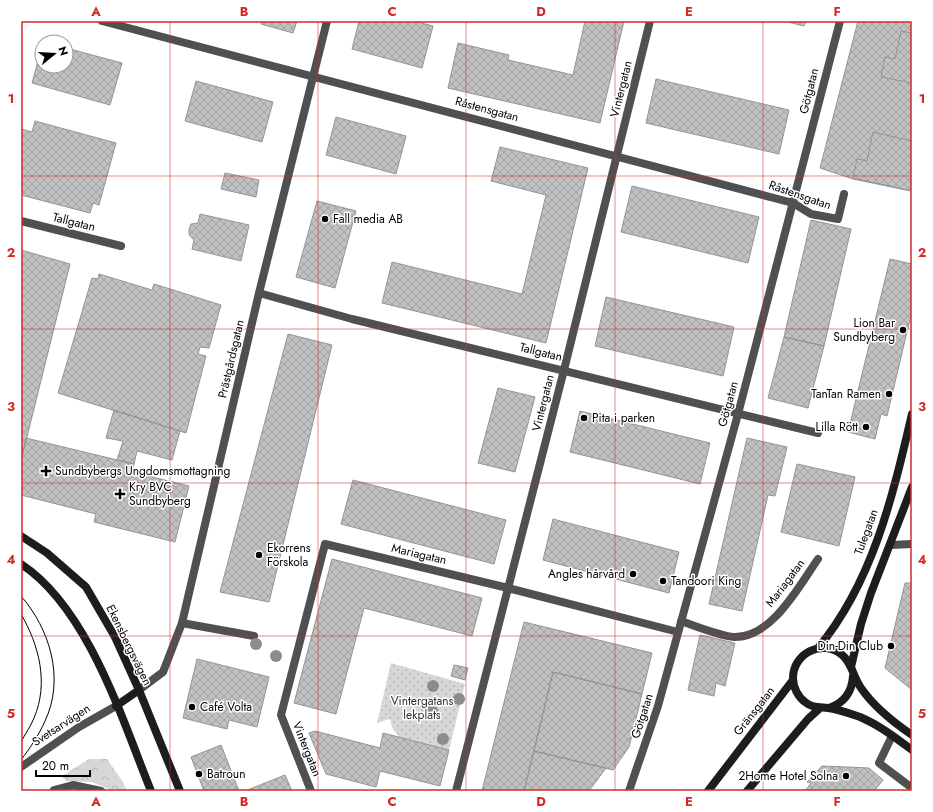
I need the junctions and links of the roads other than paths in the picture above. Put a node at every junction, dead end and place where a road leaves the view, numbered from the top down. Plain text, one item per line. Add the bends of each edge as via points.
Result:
1 (102, 21) edge
2 (327, 21) edge
3 (650, 21) edge
4 (840, 21) edge
5 (314, 76) junction
6 (617, 155) junction
7 (844, 194) dead end
8 (793, 202) junction
9 (21, 221) edge
10 (121, 246) dead end
11 (259, 293) junction
12 (564, 370) junction
13 (738, 414) junction
14 (912, 414) edge
15 (818, 433) dead end
16 (912, 487) edge
17 (21, 536) edge
18 (891, 544) junction
19 (912, 544) edge
20 (818, 559) dead end
21 (21, 564) edge
22 (508, 588) junction
23 (681, 622) junction
24 (182, 623) junction
25 (678, 632) junction
26 (254, 636) dead end
27 (818, 648) junction
28 (851, 667) junction
29 (853, 676) junction
30 (793, 680) junction
31 (139, 690) junction
32 (116, 706) junction
33 (824, 708) junction
34 (281, 715) joint
35 (912, 735) edge
36 (892, 736) junction
37 (912, 750) edge
38 (21, 767) edge
39 (912, 788) edge
40 (54, 790) dead end
41 (101, 791) edge
42 (151, 791) edge
43 (180, 791) edge
44 (311, 791) edge
45 (456, 791) edge
46 (629, 791) edge
47 (708, 791) edge
48 (748, 791) edge

1 - 5 street, Råstensgatan
2 - 5 street, Prästgårdsgatan
3 - 6 street, Vintergatan
4 - 8 street, Götgatan
5 - 6 street, Råstensgatan
5 - 11 street, Prästgårdsgatan
6 - 8 street, Råstensgatan
6 - 12 street, Vintergatan
7 - 8 street, Råstensgatan via 838,220 811,214
8 - 13 street, Götgatan
9 - 10 street, Tallgatan
11 - 12 street, Tallgatan via 352,319
11 - 24 street, Prästgårdsgatan
12 - 13 street, Tallgatan
12 - 22 street, Vintergatan
13 - 15 street, Tallgatan
13 - 23 street, Götgatan
14 - 27 street, Tulegatan via 897,478 876,544 843,616
16 - 18 street
17 - 31 street, Ekensbergsvägen via 47,553 86,587 114,637
18 - 19 street
18 - 28 street via 869,599
20 - 23 street, Mariagatan via 780,613 758,631 746,636 733,637
21 - 32 street via 64,604 91,648
22 - 25 street, Mariagatan
22 - 34 street, Mariagatan via 325,544
22 - 45 street, Vintergatan
23 - 25 street, Götgatan
24 - 26 street
24 - 31 street, Prästgårdsgatan via 163,672
25 - 46 street, Götgatan via 658,706
27 - 28 street via 841,653
27 - 30 street, Gränsgatan via 800,659 795,667
28 - 29 street
29 - 33 street via 851,690 847,696 842,701
29 - 35 street via 872,702
30 - 33 street via 800,697 811,706
30 - 47 street, Gränsgatan
31 - 32 street
31 - 43 street, Ekensbergsvägen
32 - 38 street, Svetsarvägen via 79,727
32 - 42 street
33 - 36 street via 860,718
33 - 48 street via 808,719
34 - 44 street, Vintergatan
36 - 37 street
36 - 39 street via 879,763
40 - 41 street via 72,785

